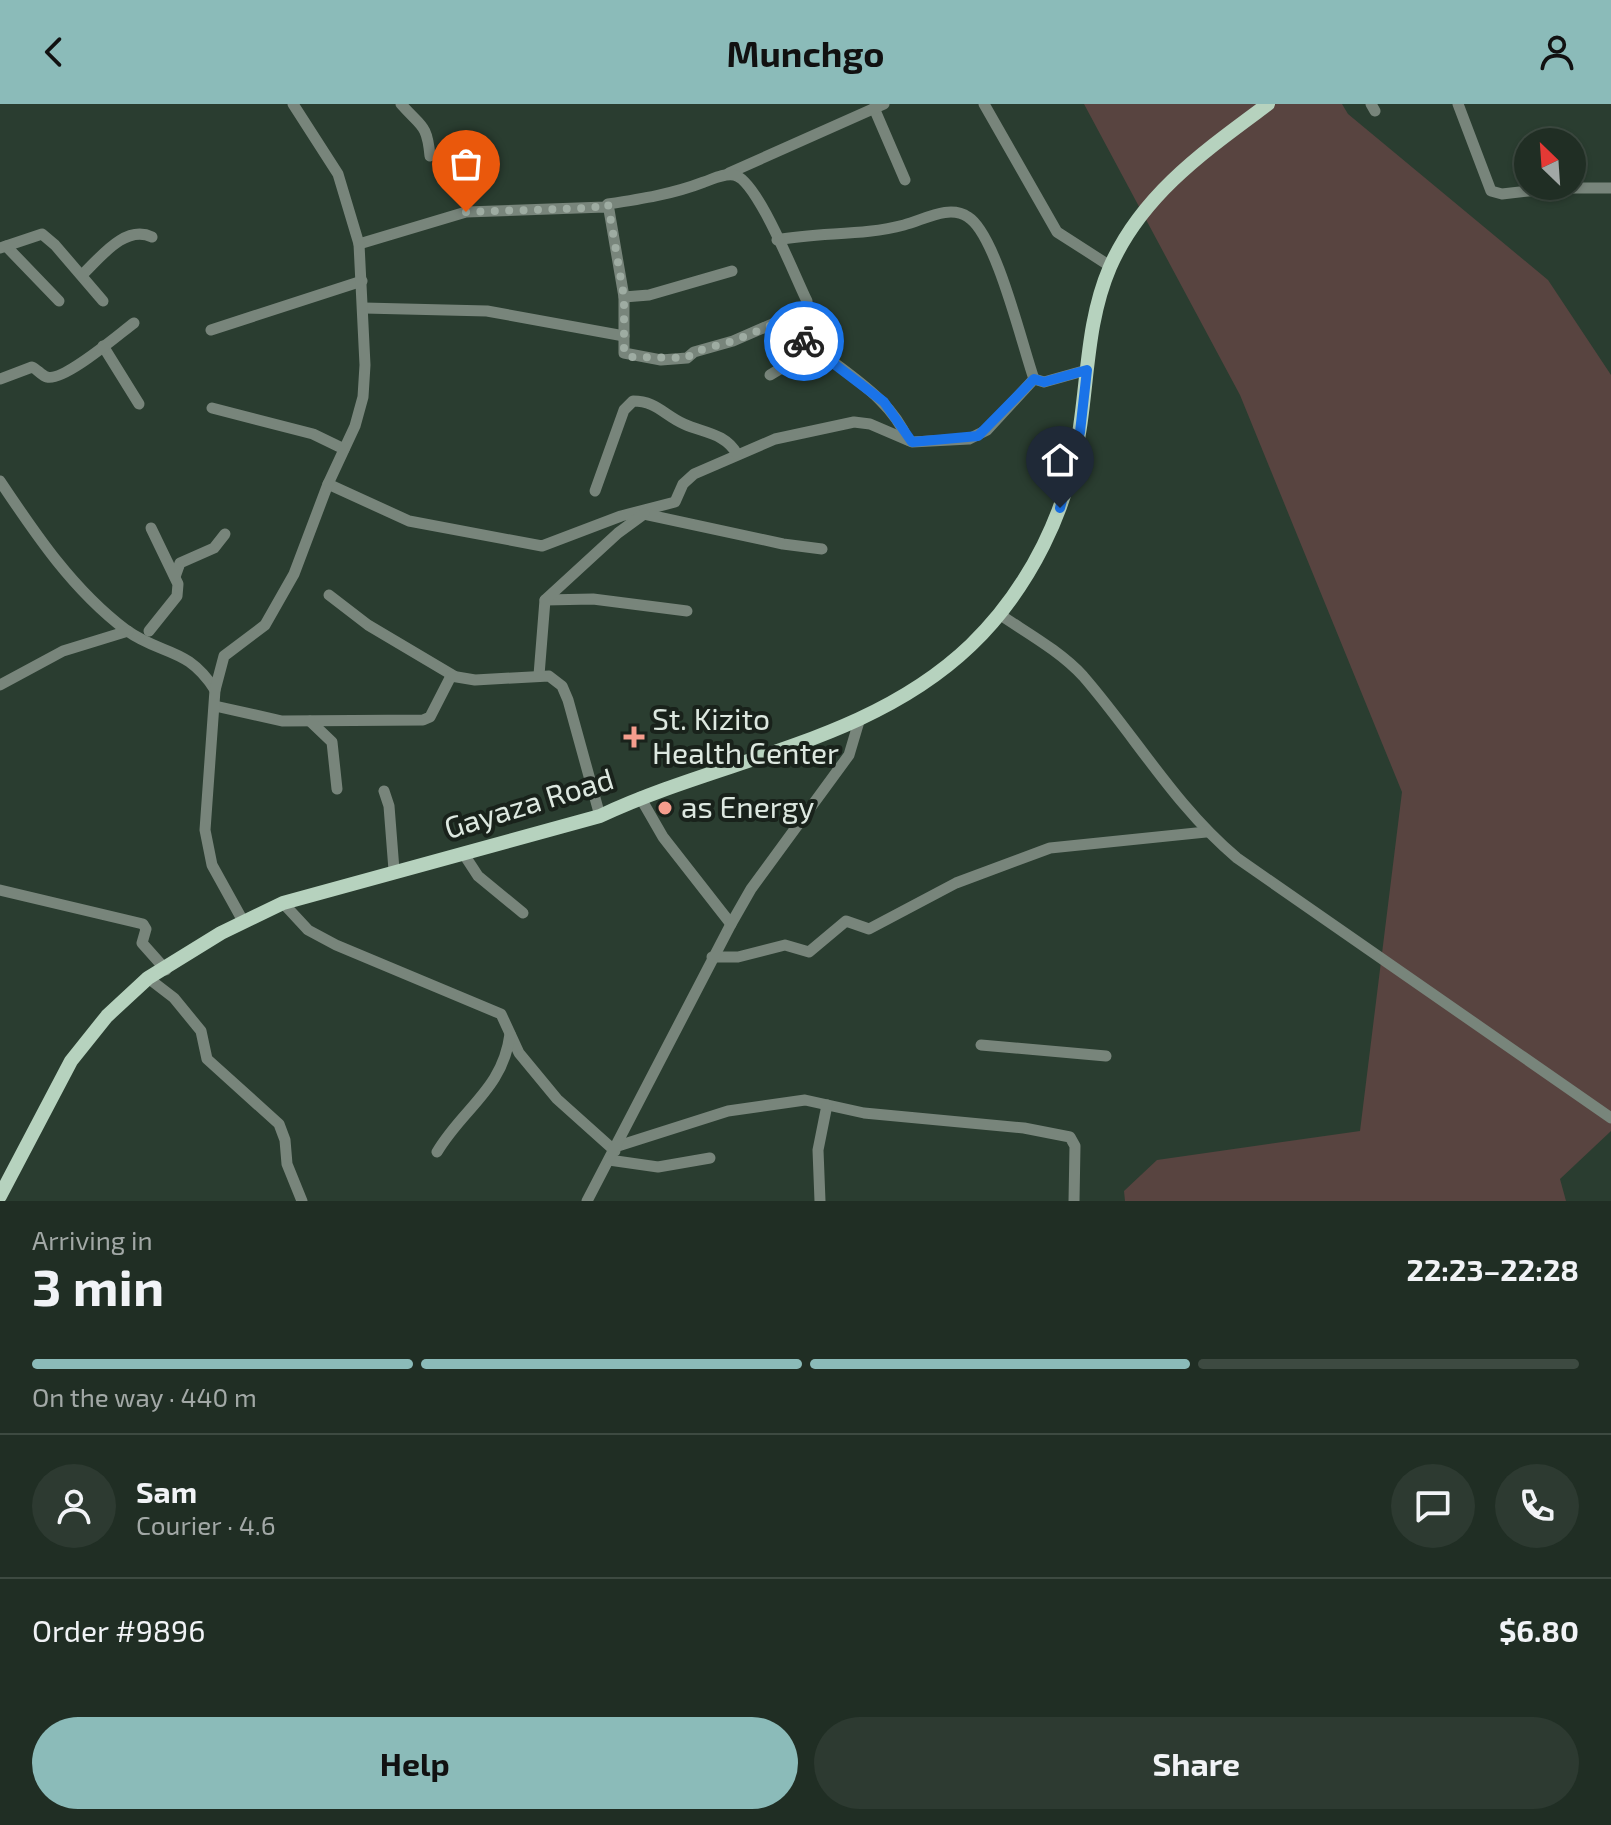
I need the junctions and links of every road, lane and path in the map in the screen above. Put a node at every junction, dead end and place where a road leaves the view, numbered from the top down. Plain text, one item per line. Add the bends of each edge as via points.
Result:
1 (293, 104) edge
2 (401, 104) edge
3 (984, 104) edge
4 (1268, 104) edge
5 (1458, 104) edge
6 (879, 106) edge
7 (430, 156) dead end
8 (724, 174) junction
9 (905, 180) dead end
10 (1611, 188) edge
11 (608, 204) junction
12 (152, 237) dead end
13 (777, 240) junction
14 (359, 244) junction
15 (3, 247) edge
16 (1110, 266) junction
17 (732, 271) dead end
18 (82, 275) junction
19 (362, 281) junction
20 (624, 297) junction
21 (59, 301) dead end
22 (103, 301) dead end
23 (364, 308) junction
24 (787, 319) junction
25 (134, 323) dead end
26 (211, 330) dead end
27 (624, 336) junction
28 (103, 346) junction
29 (813, 349) junction
30 (1087, 370) junction
31 (770, 375) dead end
32 (0, 379) edge
33 (1034, 379) junction
34 (139, 404) dead end
35 (212, 408) dead end
36 (908, 440) junction
37 (344, 449) junction
38 (737, 454) junction
39 (0, 481) edge
40 (328, 484) junction
41 (595, 491) dead end
42 (648, 512) junction
43 (151, 528) dead end
44 (225, 534) dead end
45 (822, 549) dead end
46 (175, 577) junction
47 (329, 595) dead end
48 (545, 600) junction
49 (687, 611) dead end
50 (999, 614) junction
51 (128, 631) junction
52 (149, 631) dead end
53 (539, 675) junction
54 (454, 676) junction
55 (0, 685) edge
56 (215, 690) junction
57 (215, 706) junction
58 (860, 718) junction
59 (310, 721) junction
60 (337, 789) dead end
61 (384, 791) dead end
62 (640, 797) junction
63 (600, 816) junction
64 (1206, 832) junction
65 (463, 853) junction
66 (394, 870) junction
67 (0, 890) edge
68 (283, 903) junction
69 (523, 913) dead end
70 (243, 921) junction
71 (731, 924) junction
72 (712, 957) junction
73 (166, 970) junction
74 (148, 978) junction
75 (510, 1033) junction
76 (981, 1045) dead end
77 (1106, 1056) dead end
78 (827, 1105) junction
79 (1611, 1118) edge
80 (437, 1152) dead end
81 (614, 1152) junction
82 (710, 1158) dead end
83 (0, 1196) edge
84 (302, 1201) edge
85 (587, 1201) edge
86 (820, 1201) edge
87 (1074, 1201) edge

1 - 14 street via 338,174
2 - 7 street via 423,123
3 - 16 street via 1057,232
4 - 16 main road, Gayaza Road via 1159,192
5 - 10 street via 1491,191
6 - 8 street
6 - 9 street
8 - 11 street via 656,197
8 - 13 street via 747,183
11 - 14 street via 466,212
11 - 20 street
12 - 18 street via 127,236
13 - 24 street via 808,305
13 - 33 street via 904,225 942,212 967,215 977,224 1004,282
14 - 19 street
15 - 18 street via 42,234
15 - 21 street
16 - 30 main road, Gayaza Road via 1093,324
17 - 20 street
18 - 22 street
19 - 23 street
19 - 26 street
20 - 27 street
23 - 27 street via 487,311
23 - 37 street via 363,397
24 - 27 street via 687,358 631,357 624,353
24 - 29 street
25 - 28 street
28 - 32 street via 57,376 46,377 32,367
28 - 34 street
29 - 31 street
29 - 36 street via 895,412
30 - 33 street via 1044,382
30 - 50 main road, Gayaza Road via 1077,445 1060,508 1037,557
33 - 36 street via 978,436
35 - 37 street via 313,434
36 - 38 street via 854,422 775,439
37 - 40 street
38 - 41 street via 724,439 683,424 648,401 633,401 624,410
38 - 42 street via 694,474 675,502
39 - 51 street via 56,562
40 - 42 street via 409,521 542,546
40 - 56 street via 276,609 265,625 224,656
42 - 45 street
42 - 48 street
43 - 46 street
44 - 46 street via 214,548 180,563
46 - 52 street via 177,596
47 - 54 street
48 - 49 street via 593,599
48 - 53 street
50 - 58 main road, Gayaza Road via 932,677
50 - 64 street via 1081,674
51 - 55 street via 38,662
51 - 56 street via 193,661
53 - 54 street via 475,680
53 - 63 street via 555,678 562,686
54 - 59 street via 446,680 430,717 423,720
56 - 57 street
57 - 59 street via 282,721
57 - 70 street via 205,830 212,865
58 - 62 main road, Gayaza Road via 778,752
58 - 71 street via 849,755
59 - 60 street via 332,742
61 - 66 street
62 - 63 main road, Gayaza Road
62 - 71 street via 663,837
63 - 65 main road, Gayaza Road
64 - 72 street via 1050,848 956,883 869,929 846,921 809,952 785,945 738,957
64 - 79 street
65 - 66 main road, Gayaza Road
65 - 69 street via 478,876
66 - 68 main road, Gayaza Road
67 - 73 street via 132,918 146,929 144,948
68 - 70 main road, Gayaza Road
68 - 75 street via 308,930 336,945 501,1014
70 - 73 main road, Gayaza Road
71 - 72 street
72 - 81 street
73 - 74 main road, Gayaza Road
74 - 83 main road, Gayaza Road via 107,1016 71,1061
74 - 84 street via 174,998 201,1031 207,1059 279,1124
75 - 80 street via 508,1053 492,1087
75 - 81 street via 519,1053 557,1099
76 - 77 street
78 - 81 street via 805,1100 728,1111
78 - 86 street via 818,1150
78 - 87 street via 1070,1137 1075,1146
81 - 82 street via 658,1167
81 - 85 street

